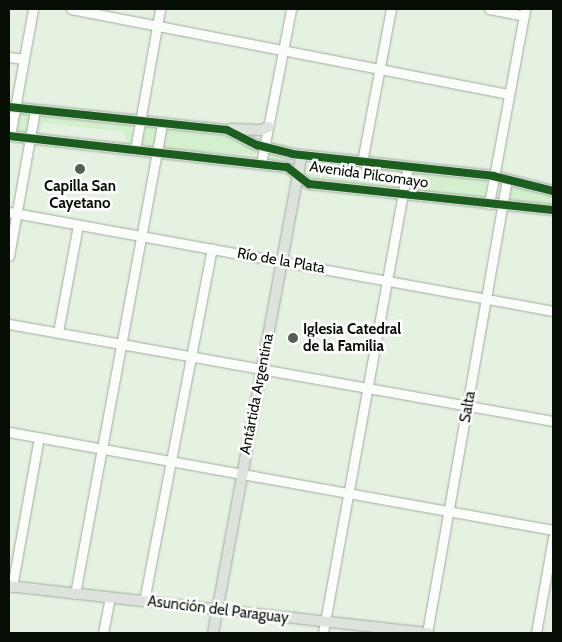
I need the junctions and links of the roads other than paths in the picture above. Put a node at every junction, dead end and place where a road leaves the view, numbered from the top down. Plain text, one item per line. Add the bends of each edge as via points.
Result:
1 (33, 9) edge
2 (71, 9) edge
3 (160, 9) edge
4 (291, 9) edge
5 (391, 9) edge
6 (489, 9) edge
7 (524, 12) edge
8 (157, 26) junction
9 (283, 50) junction
10 (9, 57) edge
11 (23, 59) junction
12 (380, 69) junction
13 (509, 94) junction
14 (11, 107) edge
15 (36, 110) junction
16 (138, 120) junction
17 (162, 123) junction
18 (268, 127) junction
19 (225, 130) junction
20 (10, 136) edge
21 (31, 139) junction
22 (264, 147) junction
23 (135, 150) junction
24 (156, 153) junction
25 (302, 155) junction
26 (362, 162) junction
27 (261, 164) junction
28 (408, 167) junction
29 (298, 176) junction
30 (493, 176) junction
31 (507, 180) junction
32 (553, 191) edge
33 (405, 195) junction
34 (489, 204) junction
35 (504, 205) junction
36 (553, 210) edge
37 (13, 212) edge
38 (78, 225) junction
39 (141, 236) junction
40 (212, 249) junction
41 (9, 256) edge
42 (282, 262) junction
43 (389, 281) junction
44 (488, 299) junction
45 (553, 311) edge
46 (9, 324) edge
47 (58, 332) junction
48 (121, 344) junction
49 (191, 356) junction
50 (262, 369) junction
51 (369, 388) junction
52 (468, 406) junction
53 (553, 421) edge
54 (9, 432) edge
55 (40, 437) junction
56 (102, 449) junction
57 (171, 461) junction
58 (242, 474) junction
59 (349, 494) junction
60 (449, 512) junction
61 (553, 530) edge
62 (553, 538) edge
63 (10, 587) edge
64 (75, 594) junction
65 (110, 598) junction
66 (144, 601) junction
67 (217, 610) junction
68 (325, 622) junction
69 (103, 633) edge
70 (213, 633) edge
71 (323, 633) edge
72 (427, 633) edge
73 (536, 633) edge

1 - 11 street
2 - 8 street
3 - 8 street
4 - 9 street
5 - 12 street
6 - 7 street
7 - 13 street
8 - 9 street
8 - 16 street
9 - 12 street
9 - 18 street
10 - 11 street
11 - 14 street
12 - 13 street
12 - 26 street
13 - 30 street
14 - 15 main road, Avenida Pilcomayo
14 - 20 street
15 - 16 main road, Avenida Pilcomayo
15 - 21 street
16 - 17 main road, Avenida Pilcomayo
16 - 23 street
17 - 19 main road, Avenida Pilcomayo
17 - 24 street
18 - 19 main road via 261,130
18 - 22 street
19 - 22 main road, Avenida Pilcomayo
20 - 21 main road, Avenida Pilcomayo
21 - 23 main road, Avenida Pilcomayo
21 - 37 street
22 - 25 main road, Avenida Pilcomayo
22 - 27 street
23 - 24 main road, Avenida Pilcomayo
24 - 27 main road, Avenida Pilcomayo
24 - 39 street
25 - 26 main road, Avenida Pilcomayo
25 - 29 main road, Antártida Argentina
26 - 28 main road, Avenida Pilcomayo
27 - 29 main road, Avenida Pilcomayo via 290,168
28 - 30 main road, Avenida Pilcomayo
28 - 33 street
29 - 33 main road, Avenida Pilcomayo via 310,184
29 - 42 main road, Antártida Argentina
30 - 31 main road, Avenida Pilcomayo
30 - 34 street
31 - 32 main road, Avenida Pilcomayo
31 - 35 street, Salta
33 - 34 main road, Avenida Pilcomayo
33 - 43 street
34 - 35 main road, Avenida Pilcomayo
35 - 36 main road, Avenida Pilcomayo
35 - 44 street, Salta
37 - 38 street, Río de la Plata
37 - 41 street
38 - 39 street, Río de la Plata
38 - 47 street
39 - 40 street, Río de la Plata
39 - 48 street
40 - 42 street, Río de la Plata
40 - 49 street
42 - 43 street, Río de la Plata
42 - 50 main road, Antártida Argentina
43 - 44 street, Río de la Plata
43 - 51 street
44 - 45 street, Río de la Plata
44 - 52 street, Salta
46 - 47 street
47 - 48 street
48 - 49 street
48 - 56 street
49 - 50 street
49 - 57 street
50 - 51 street
50 - 58 main road, Antártida Argentina
51 - 52 street
51 - 59 street
52 - 53 street
52 - 60 street, Salta
54 - 55 street
55 - 56 street
55 - 63 street
56 - 57 street
56 - 64 street
57 - 58 street
57 - 66 street
58 - 59 street
58 - 67 main road, Antártida Argentina
59 - 60 street
59 - 68 street
60 - 61 street
60 - 72 street, Salta
62 - 73 street
63 - 64 main road, Asunción del Paraguay
64 - 65 main road, Asunción del Paraguay
65 - 66 main road, Asunción del Paraguay
65 - 69 street
66 - 67 main road, Asunción del Paraguay
67 - 68 main road, Asunción del Paraguay
67 - 70 main road, Antártida Argentina
68 - 71 street
68 - 72 main road, Asunción del Paraguay

